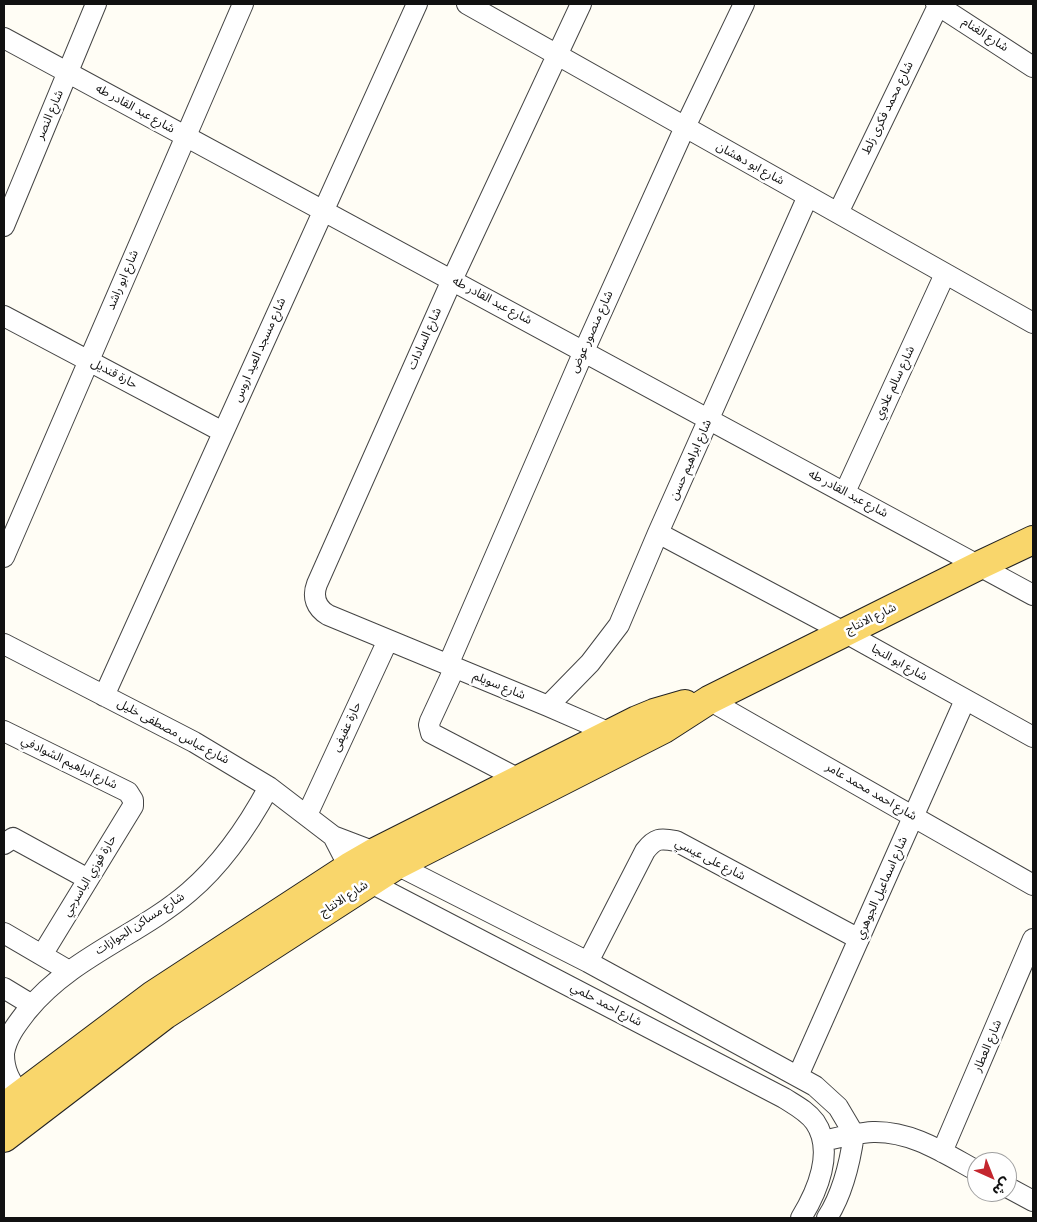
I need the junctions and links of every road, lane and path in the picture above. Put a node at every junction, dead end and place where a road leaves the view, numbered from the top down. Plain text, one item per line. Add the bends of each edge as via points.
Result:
1 (96, 4) edge
2 (243, 4) edge
3 (417, 4) edge
4 (467, 4) edge
5 (580, 4) edge
6 (744, 4) edge
7 (937, 4) edge
8 (4, 38) edge
9 (556, 55) junction
10 (1033, 66) edge
11 (68, 73) junction
12 (685, 127) junction
13 (186, 137) junction
14 (808, 196) junction
15 (324, 210) junction
16 (838, 213) junction
17 (4, 226) edge
18 (945, 274) junction
19 (452, 280) junction
20 (4, 316) edge
21 (1033, 323) edge
22 (584, 351) junction
23 (89, 361) junction
24 (710, 419) junction
25 (223, 432) junction
26 (845, 492) junction
27 (658, 533) junction
28 (1033, 540) edge
29 (4, 557) edge
30 (980, 565) junction
31 (1033, 594) edge
32 (844, 632) junction
33 (388, 640) junction
34 (4, 644) edge
35 (451, 666) junction
36 (104, 696) junction
37 (709, 700) junction
38 (965, 700) junction
39 (548, 706) junction
40 (4, 731) edge
41 (610, 733) junction
42 (1033, 738) edge
43 (519, 779) junction
44 (269, 787) junction
45 (132, 797) joint
46 (307, 815) junction
47 (914, 816) junction
48 (333, 836) junction
49 (4, 844) edge
50 (386, 858) junction
51 (359, 874) junction
52 (88, 879) junction
53 (1033, 885) edge
54 (4, 933) edge
55 (859, 939) junction
56 (1033, 939) edge
57 (42, 955) junction
58 (588, 962) junction
59 (69, 971) junction
60 (4, 988) edge
61 (32, 1005) junction
62 (4, 1054) edge
63 (798, 1076) junction
64 (12, 1100) edge
65 (854, 1134) junction
66 (4, 1138) edge
67 (823, 1141) junction
68 (942, 1152) junction
69 (967, 1165) edge
70 (1017, 1192) edge
71 (1033, 1201) edge
72 (801, 1218) edge
73 (827, 1218) edge

1 - 11 street, شارع النصر
2 - 13 street, شارع ابو راشد
3 - 15 street, شارع مسجد العيد اروس
4 - 9 street, شارع ابو دهشان
5 - 9 street, شارع السادات
6 - 12 street, شارع منصور عوض
7 - 10 street, شارع الغنام
7 - 16 street, شارع محمد فكرى زلط
8 - 11 street, شارع عبد القادر طه
9 - 12 street, شارع ابو دهشان
9 - 19 street, شارع السادات
11 - 13 street, شارع عبد القادر طه
11 - 17 street, شارع النصر
12 - 14 street, شارع ابو دهشان
12 - 22 street, شارع منصور عوض
13 - 15 street, شارع عبد القادر طه
13 - 23 street, شارع ابو راشد
14 - 16 street, شارع ابو دهشان
14 - 24 street, شارع ابراهيم حسن
15 - 19 street, شارع عبد القادر طه
15 - 25 street, شارع مسجد العيد اروس
16 - 18 street, شارع ابو دهشان
18 - 21 street, شارع ابو دهشان
18 - 26 street, شارع سالم علاوي
19 - 22 street, شارع عبد القادر طه
19 - 33 street, شارع السادات via 315,590 316,602 323,612
20 - 23 street, حارة قنديل
22 - 24 street, شارع عبد القادر طه
22 - 35 street, شارع منصور عوض
23 - 25 street, حارة قنديل
23 - 29 street, شارع ابو راشد
24 - 26 street, شارع عبد القادر طه
24 - 27 street, شارع ابراهيم حسن
25 - 36 street, شارع مسجد العيد اروس
26 - 30 street, شارع عبد القادر طه
27 - 32 street, شارع ابو النجا
27 - 39 street, شارع ابراهيم حسن via 619,625 590,663
28 - 30 main road, شارع الانتاج
30 - 31 street, شارع عبد القادر طه
30 - 32 main road, شارع الانتاج
32 - 37 main road, شارع الانتاج
32 - 38 street, شارع ابو النجا
33 - 35 street, شارع سويلم
33 - 46 street, حارة عفيفى
34 - 36 street, شارع عباس مصطفى خليل
35 - 39 street, شارع سويلم
35 - 43 street, شارع منصور عوض via 430,721 431,733
36 - 44 street, شارع عباس مصطفى خليل via 194,742
37 - 41 main road, شارع الانتاج via 654,713
37 - 47 street, شارع احمد محمد عامر
37 - 50 main road, شارع الانتاج via 664,729
38 - 42 street, شارع ابو النجا
38 - 47 street, شارع اسماعيل الجوهري
39 - 41 street, شارع سويلم
40 - 45 street, شارع ابراهيم الشوادفي
41 - 43 main road, شارع الانتاج
43 - 50 main road, شارع الانتاج
44 - 46 street, شارع عباس مصطفى خليل
44 - 59 street, شارع مساكن الجوازات via 243,831 190,891 169,908
45 - 52 street, حارة فوزي الباسرجي via 133,806
46 - 48 street, شارع عباس مصطفى خليل
47 - 53 street, شارع احمد محمد عامر
47 - 55 street, شارع اسماعيل الجوهري
48 - 50 street, شارع عباس مصطفى خليل
48 - 51 street, شارع عباس مصطفى خليل
49 - 52 street via 13,838
50 - 51 main road, شارع الانتاج
50 - 58 street
51 - 64 main road, شارع الانتاج via 153,995
51 - 66 main road, شارع الانتاج via 165,1015
51 - 67 street, شارع احمد حلمي via 784,1098 809,1115
52 - 57 street, حارة فوزي الباسرجي
54 - 57 street
55 - 58 street, شارع على عيسي via 676,841 664,839 653,841 644,851
55 - 63 street, شارع اسماعيل الجوهري
56 - 68 street, شارع العطار
57 - 59 street
58 - 63 street
59 - 61 street, شارع مساكن الجوازات
60 - 61 street
61 - 62 street, شارع مساكن الجوازات via 6,1042
62 - 64 street, شارع مساكن الجوازات via 12,1085
63 - 65 street via 827,1096 843,1114
65 - 67 street
65 - 68 street via 892,1133 927,1143
65 - 73 street via 842,1187
67 - 72 street via 820,1177
68 - 69 street
70 - 71 street

